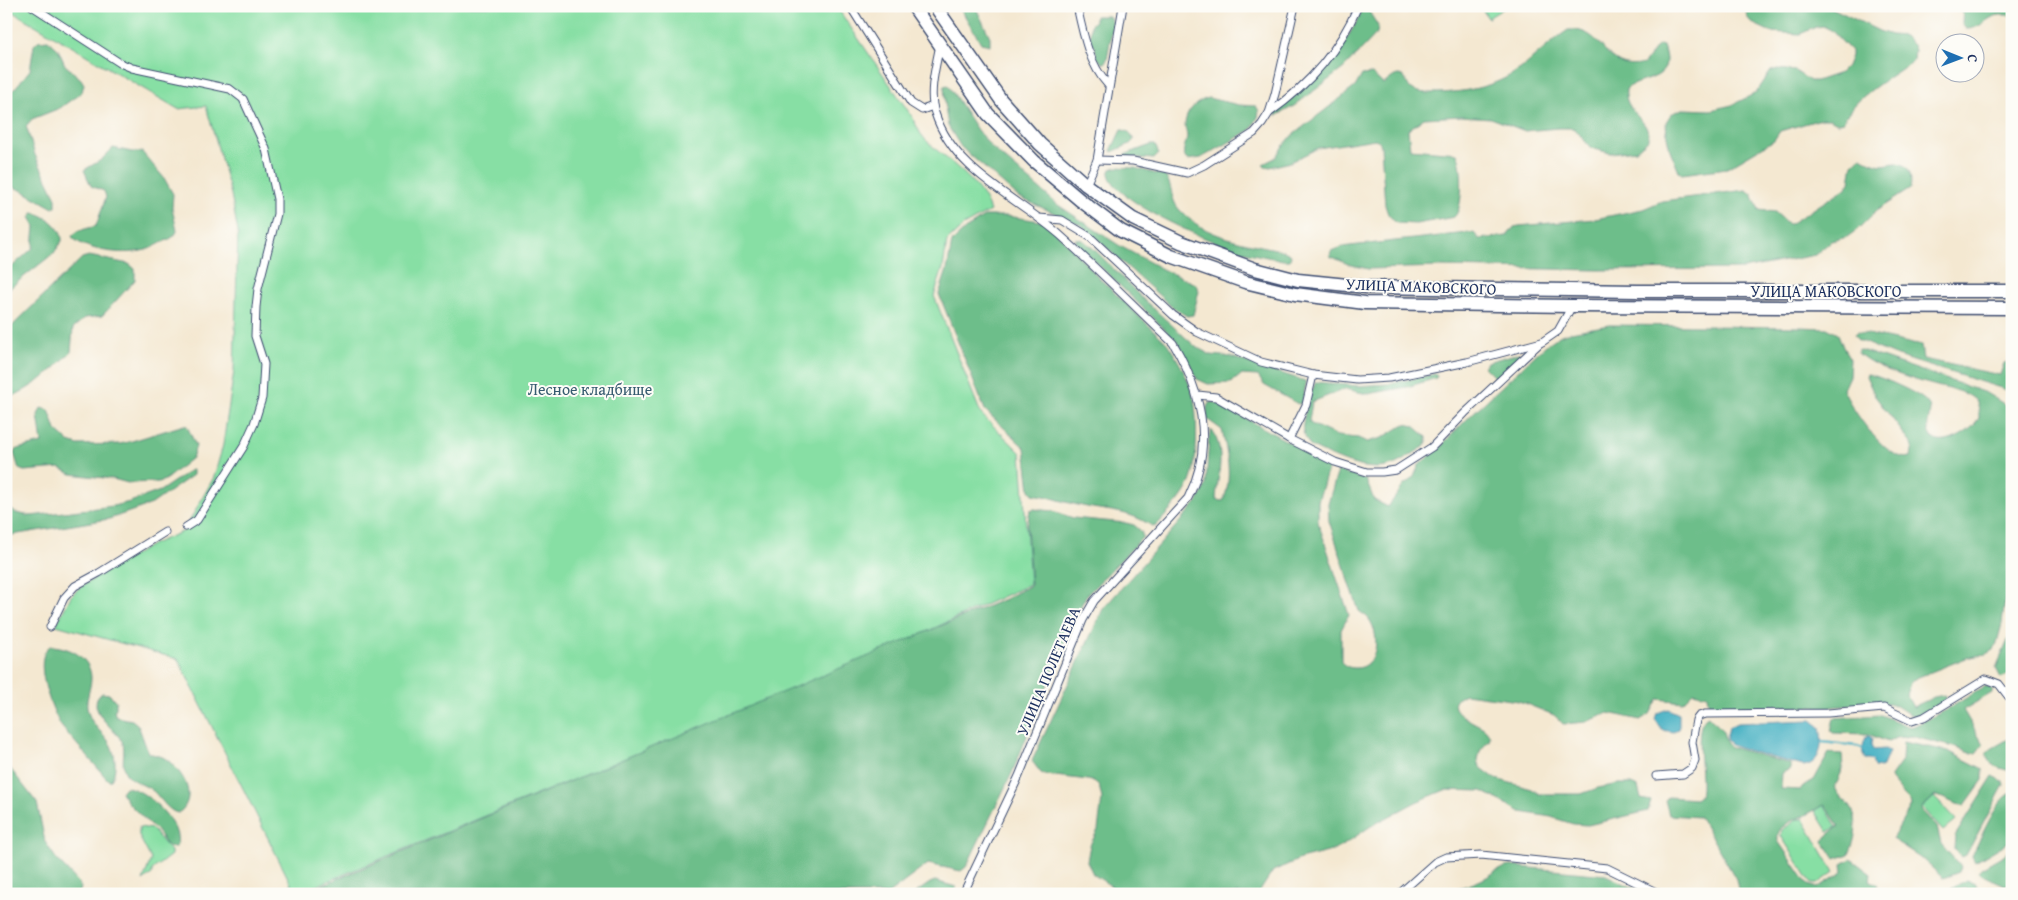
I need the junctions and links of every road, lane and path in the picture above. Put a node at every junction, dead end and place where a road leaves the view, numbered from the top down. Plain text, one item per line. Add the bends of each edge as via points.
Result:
1 (32, 6) edge
2 (850, 6) edge
3 (913, 6) edge
4 (935, 6) edge
5 (1077, 6) edge
6 (1123, 6) edge
7 (1295, 6) edge
8 (1358, 6) edge
9 (940, 44) junction
10 (1108, 85) junction
11 (933, 106) junction
12 (1269, 113) junction
13 (1096, 160) junction
14 (1086, 185) junction
15 (1039, 218) junction
16 (2012, 291) edge
17 (1572, 306) junction
18 (2012, 308) edge
19 (1542, 342) junction
20 (1313, 375) junction
21 (1198, 395) junction
22 (1289, 439) junction
23 (186, 527) dead end
24 (165, 532) dead end
25 (50, 627) dead end
26 (2012, 701) edge
27 (1656, 776) dead end
28 (963, 894) edge
29 (1399, 894) edge
30 (1660, 894) edge

1 - 23 street via 120,63 230,89 242,99 266,149 277,199 277,214 256,307 256,336 264,364 262,398 244,446 197,520
2 - 11 street via 911,103 922,110
3 - 9 highway, УЛИЦА МАКОВСКОГО
4 - 14 highway, УЛИЦА МАКОВСКОГО via 1001,100 1040,144
5 - 10 street via 1088,51
6 - 10 street
7 - 12 street
8 - 12 street via 1338,46 1315,75
9 - 11 street
9 - 17 highway, УЛИЦА МАКОВСКОГО via 988,114 1034,161 1121,231 1171,256 1244,282 1295,294 1364,303
10 - 13 street
11 - 15 street, УЛИЦА ПОЛЕТАЕВА via 956,152 980,175
12 - 13 street via 1254,133 1186,173 1133,161
13 - 14 street
14 - 16 highway, УЛИЦА МАКОВСКОГО via 1133,219 1181,242 1255,269 1334,285
15 - 20 street via 1062,220 1090,237 1173,315 1197,332 1261,362
15 - 21 street, УЛИЦА ПОЛЕТАЕВА via 1173,342
17 - 18 highway, УЛИЦА МАКОВСКОГО
17 - 19 street via 1558,331
19 - 20 street via 1389,378 1357,380
19 - 22 street via 1432,448 1396,470 1367,472 1335,462
20 - 22 street via 1306,405
21 - 22 street via 1216,396
21 - 28 street, УЛИЦА ПОЛЕТАЕВА via 1202,444 1196,482 1188,498 1094,601 1083,620 1019,776
24 - 25 street via 75,586 64,598
26 - 27 street via 1999,684 1984,680 1912,721 1884,708 1828,713 1701,715 1696,720 1692,742 1695,760 1692,768 1683,774
29 - 30 street via 1435,862 1446,857 1481,855 1607,868

